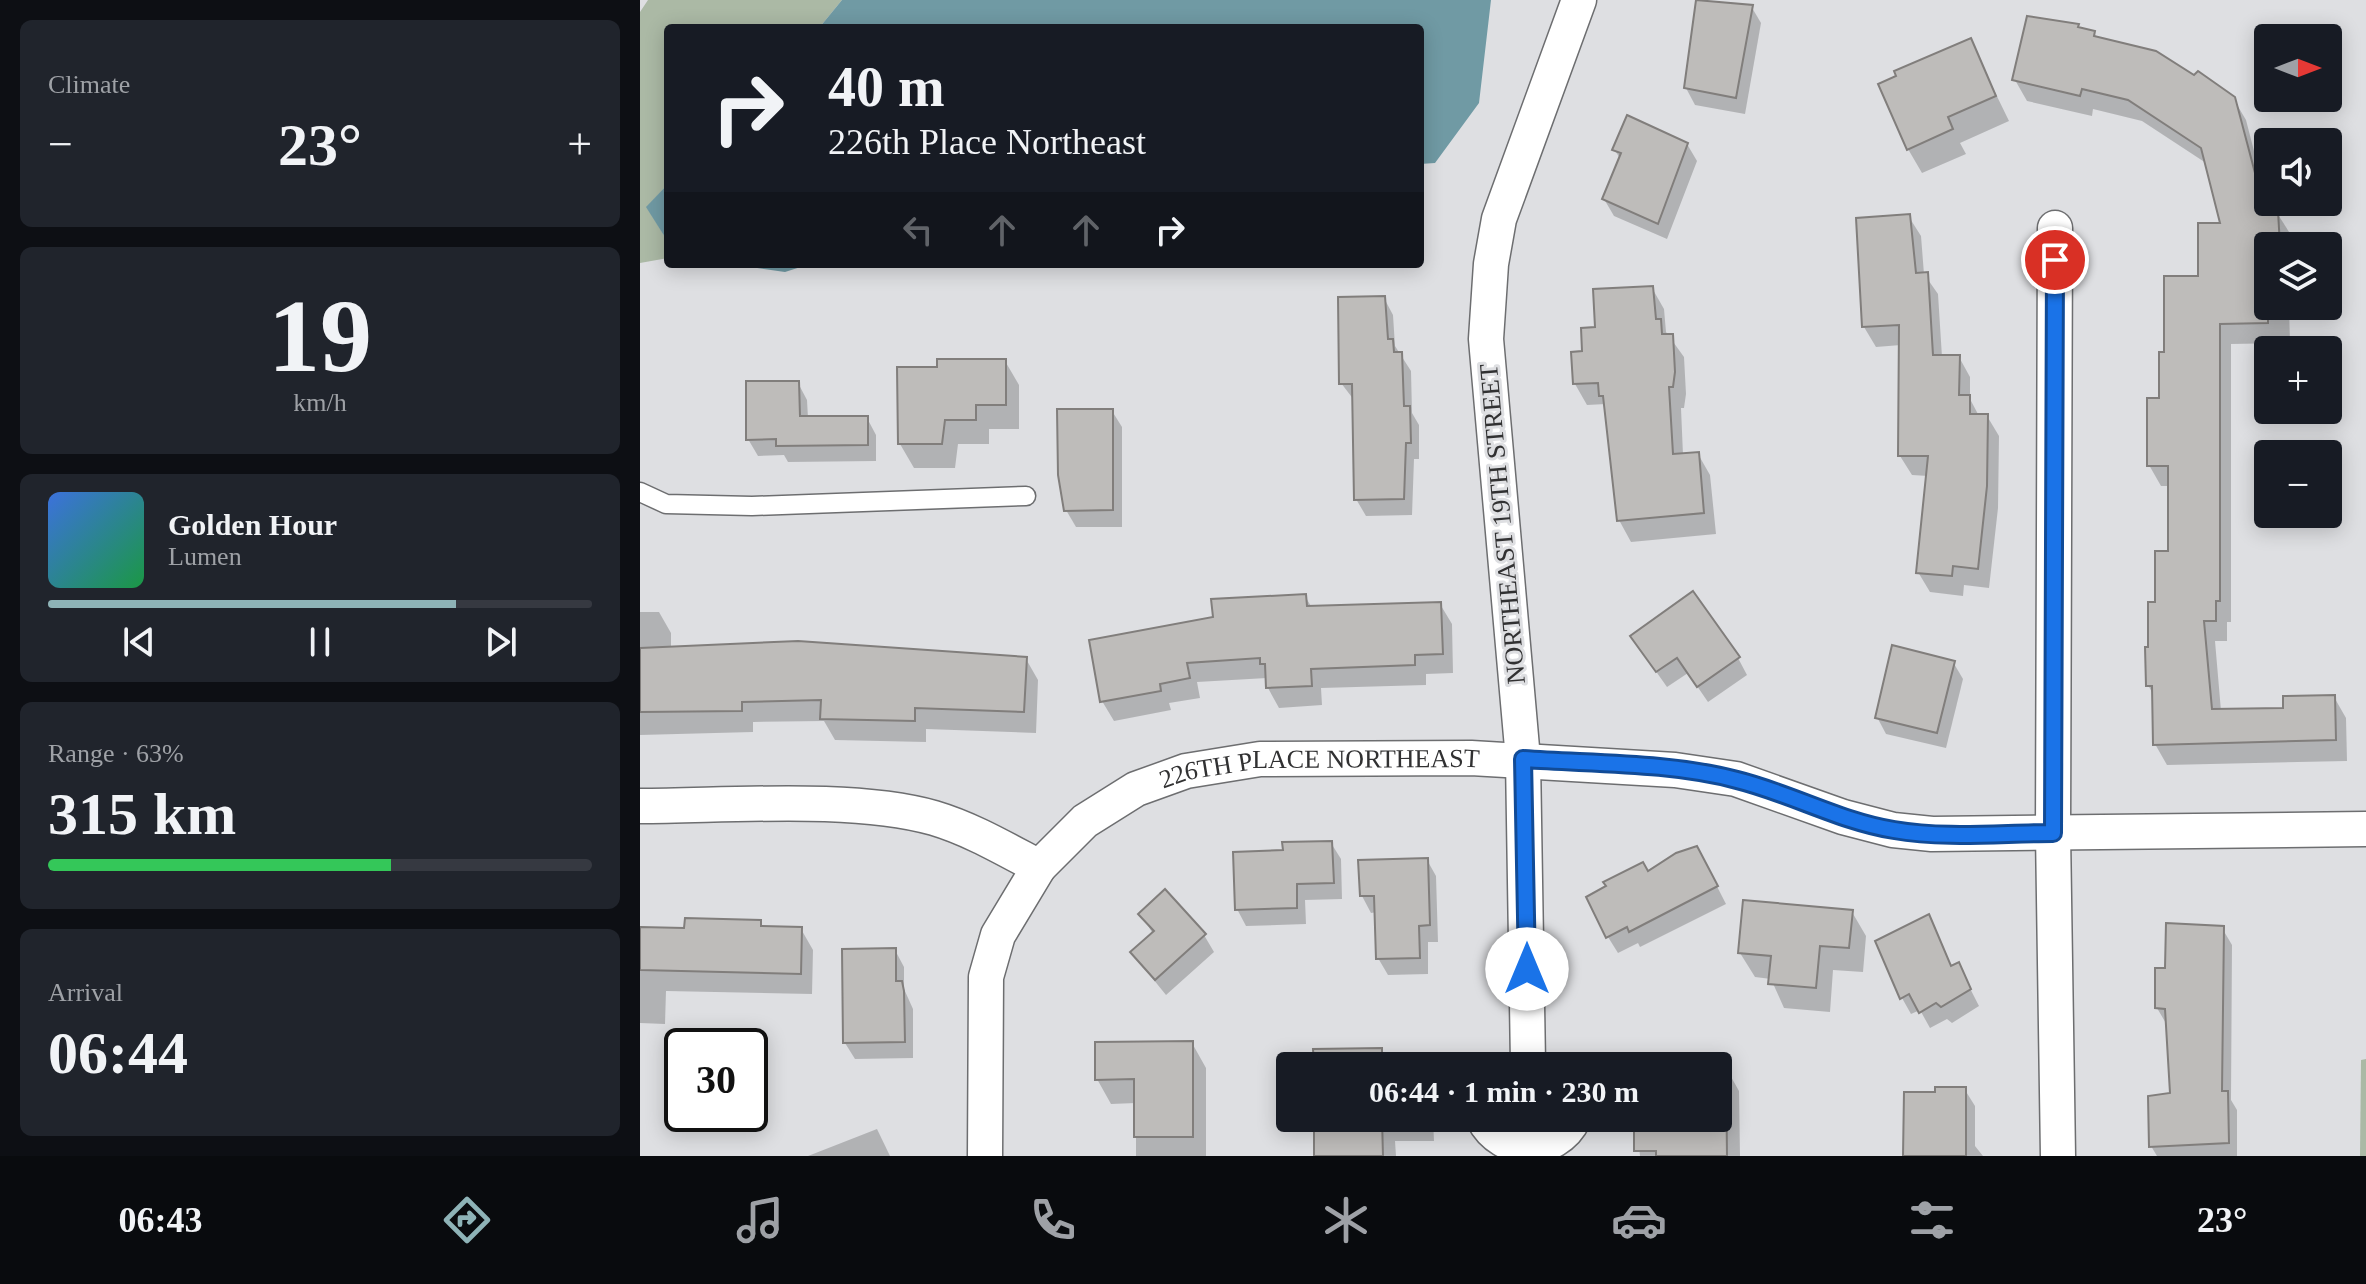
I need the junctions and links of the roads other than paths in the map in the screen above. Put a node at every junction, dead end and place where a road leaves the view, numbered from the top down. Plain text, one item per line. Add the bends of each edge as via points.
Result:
1 (1579, 0) edge
2 (2055, 228) dead end
3 (640, 492) edge
4 (1026, 496) dead end
5 (1523, 759) junction
6 (640, 806) edge
7 (2366, 829) edge
8 (2053, 833) junction
9 (1039, 867) junction
10 (1529, 1052) edge
11 (1491, 1132) edge
12 (1569, 1132) edge
13 (985, 1156) edge
14 (2058, 1156) edge

1 - 5 street, NORTHEAST 19TH STREET via 1499,219 1491,264 1486,339
2 - 8 street
3 - 4 lane via 666,504 752,506
5 - 8 street, 226TH PLACE NORTHEAST via 1736,779 1893,830
5 - 9 street, 226TH PLACE NORTHEAST via 1260,759 1186,771 1136,789 1085,821
5 - 10 street, NORTHEAST 19TH STREET
6 - 9 street via 877,809 933,818
7 - 8 street, 226TH PLACE NORTHEAST
8 - 14 street
9 - 13 street, 226TH PLACE NORTHEAST via 998,935 986,977
11 - 12 street via 1499,1145 1528,1156 1545,1153

